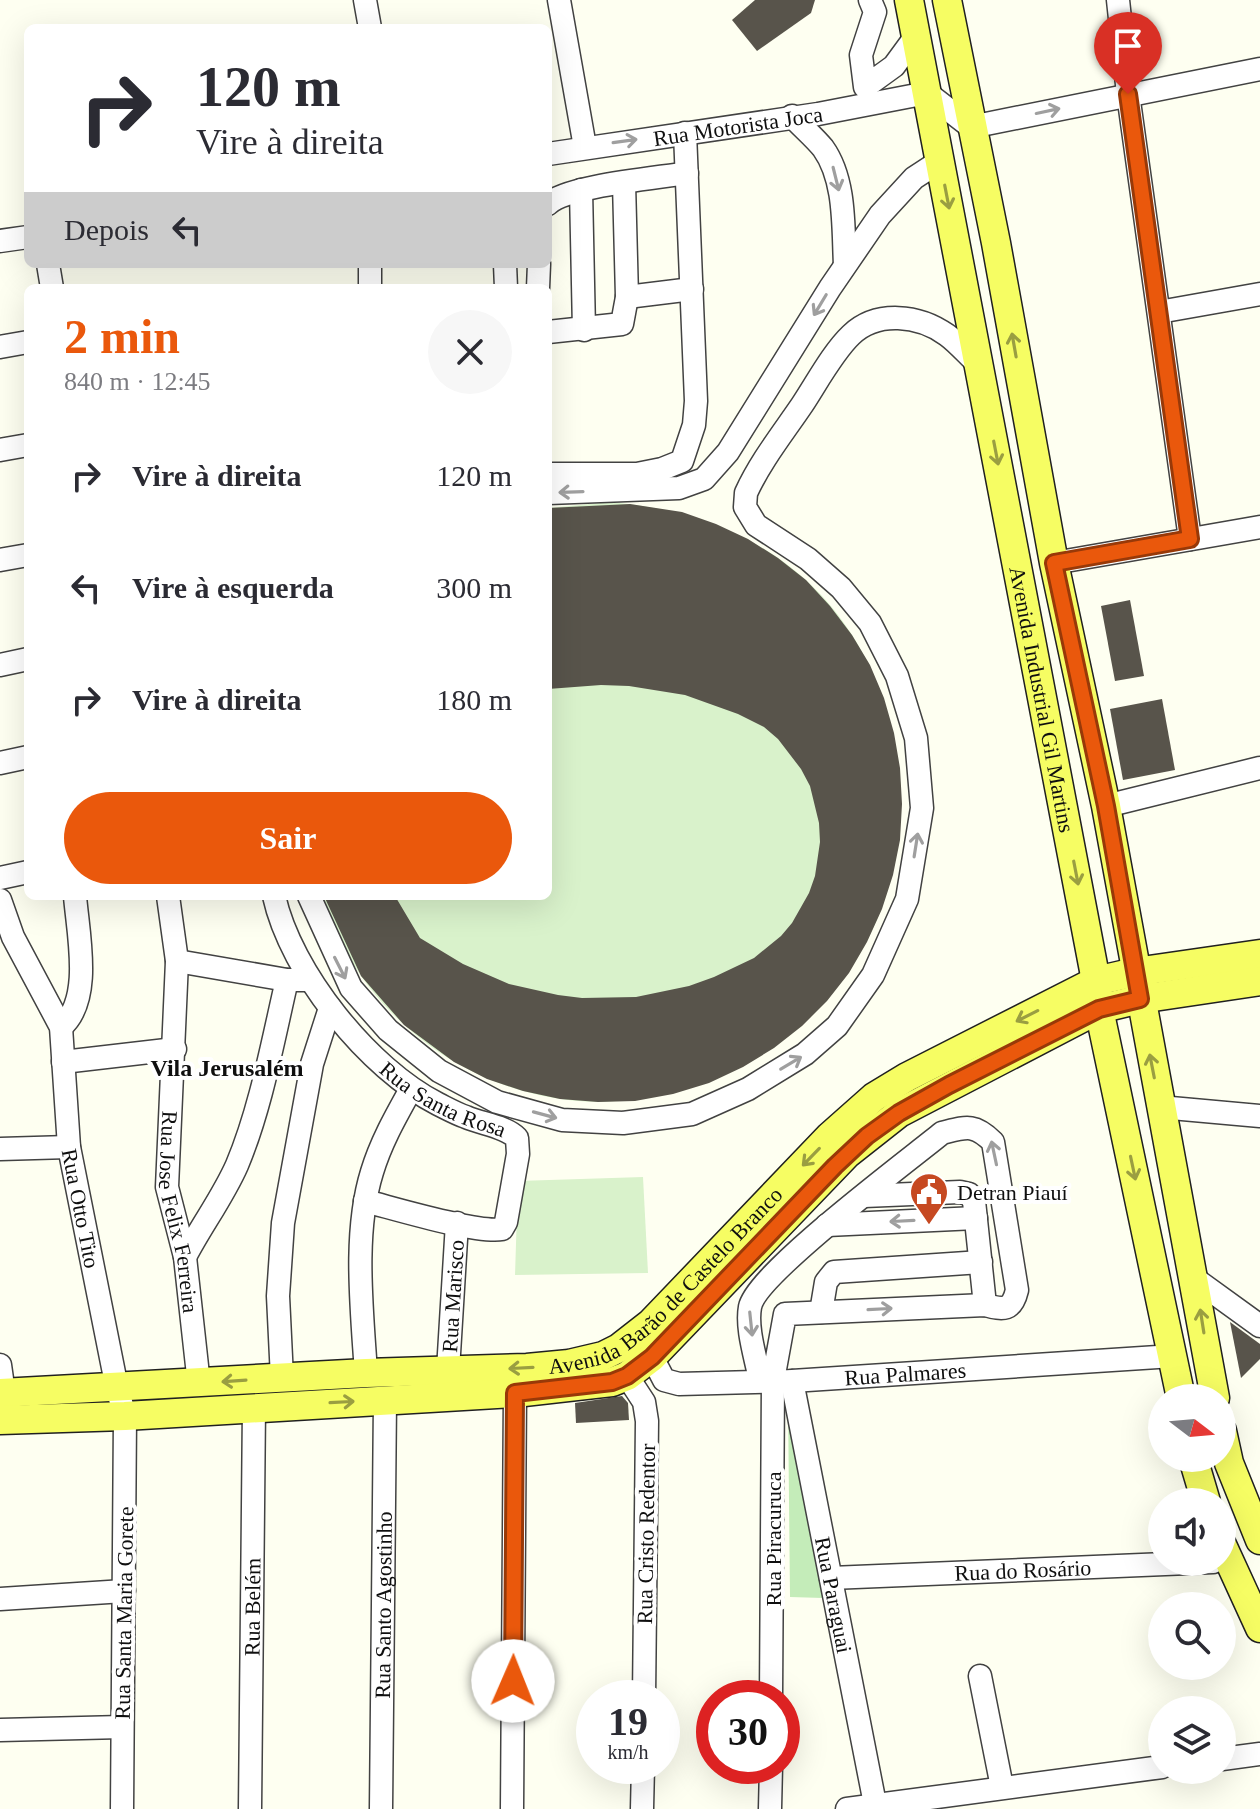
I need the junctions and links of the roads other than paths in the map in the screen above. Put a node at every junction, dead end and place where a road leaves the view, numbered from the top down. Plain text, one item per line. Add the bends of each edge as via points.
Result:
1 (365, 0) edge
2 (559, 0) edge
3 (870, 0) edge
4 (909, 0) edge
5 (947, 0) edge
6 (1118, 0) edge
7 (369, 24) edge
8 (916, 36) junction
9 (1260, 69) edge
10 (927, 93) junction
11 (1128, 94) junction
12 (792, 116) junction
13 (971, 127) junction
14 (685, 133) junction
15 (585, 147) junction
16 (552, 153) edge
17 (940, 161) junction
18 (687, 173) junction
19 (624, 183) junction
20 (581, 190) junction
21 (552, 199) edge
22 (24, 238) edge
23 (0, 241) edge
24 (845, 265) junction
25 (692, 289) junction
26 (1260, 294) edge
27 (627, 297) junction
28 (1159, 312) junction
29 (584, 330) junction
30 (552, 332) edge
31 (24, 343) edge
32 (0, 347) edge
33 (978, 364) junction
34 (24, 446) edge
35 (0, 450) edge
36 (682, 461) junction
37 (552, 474) edge
38 (693, 484) junction
39 (552, 493) edge
40 (1260, 527) edge
41 (1190, 539) junction
42 (24, 556) edge
43 (0, 560) edge
44 (1054, 563) junction
45 (24, 660) edge
46 (0, 665) edge
47 (24, 758) edge
48 (0, 763) edge
49 (1260, 768) edge
50 (1106, 806) junction
51 (24, 873) edge
52 (0, 878) edge
53 (0, 900) edge
54 (75, 900) edge
55 (169, 900) edge
56 (275, 900) edge
57 (311, 900) edge
58 (1260, 954) edge
59 (177, 961) junction
60 (298, 980) junction
61 (1096, 981) junction
62 (1260, 981) edge
63 (1138, 986) junction
64 (330, 1008) junction
65 (1099, 1009) junction
66 (61, 1027) junction
67 (175, 1049) junction
68 (63, 1062) junction
69 (411, 1089) junction
70 (1160, 1107) junction
71 (1260, 1116) edge
72 (69, 1147) junction
73 (0, 1149) edge
74 (864, 1196) junction
75 (365, 1201) junction
76 (976, 1218) junction
77 (457, 1223) junction
78 (827, 1225) junction
79 (185, 1257) junction
80 (981, 1262) junction
81 (769, 1279) junction
82 (1195, 1279) junction
83 (985, 1305) junction
84 (821, 1312) junction
85 (785, 1314) junction
86 (1260, 1326) edge
87 (1173, 1356) junction
88 (652, 1357) junction
89 (0, 1365) edge
90 (448, 1370) junction
91 (366, 1373) junction
92 (627, 1376) junction
93 (282, 1378) junction
94 (775, 1380) junction
95 (199, 1384) junction
96 (1178, 1384) edge
97 (1213, 1384) edge
98 (117, 1388) junction
99 (515, 1393) junction
100 (385, 1400) junction
101 (1, 1402) edge
102 (254, 1406) junction
103 (125, 1416) junction
104 (1233, 1472) edge
105 (1260, 1540) edge
106 (1148, 1561) edge
107 (1232, 1576) edge
108 (831, 1578) junction
109 (124, 1591) junction
110 (0, 1599) edge
111 (1260, 1628) edge
112 (980, 1676) dead end
113 (644, 1680) edge
114 (771, 1680) edge
115 (122, 1727) junction
116 (0, 1730) edge
117 (1260, 1754) edge
118 (1236, 1757) edge
119 (1148, 1769) edge
120 (643, 1784) edge
121 (771, 1784) edge
122 (1002, 1787) junction
123 (876, 1807) edge
124 (122, 1809) edge
125 (250, 1809) edge
126 (381, 1809) edge
127 (512, 1809) edge
128 (642, 1809) edge
129 (770, 1809) edge
130 (847, 1809) edge

1 - 7 street
2 - 15 street
3 - 8 street via 875,12 861,55 865,87 894,66
4 - 8 main road, Avenida Industrial Gil Martins
5 - 13 main road, Avenida Industrial Gil Martins
6 - 11 street
8 - 10 main road, Avenida Industrial Gil Martins
9 - 11 street
10 - 12 street, Rua Motorista Joca
10 - 13 street
10 - 17 main road, Avenida Industrial Gil Martins
13 -> 11 street
11 - 28 street
12 - 14 street, Rua Motorista Joca
12 -> 24 street via 832,165 841,203
44 -> 13 main road, Avenida Industrial Gil Martins
15 -> 14 street, Rua Motorista Joca
14 - 18 street
15 - 16 street, Rua Motorista Joca
17 - 24 street via 898,193
17 -> 33 main road, Avenida Industrial Gil Martins
18 - 19 street
18 - 25 street
19 - 20 street
19 - 27 street
20 - 21 street
20 - 29 street
22 - 23 street
24 -> 38 street via 728,452
25 - 27 street
25 - 36 street via 696,401
26 - 28 street
27 - 29 street via 622,324
28 - 41 street
29 - 30 street
31 - 32 street
57 -> 33 street via 351,988 388,1030 439,1071 497,1102 562,1120 623,1123 692,1114 748,1089 805,1054 837,1026 873,975 907,899 922,808 916,738 897,676 870,623 808,559 756,525 745,507 746,493 849,336 860,328 884,318 922,323 946,334
33 -> 61 main road, Avenida Industrial Gil Martins
34 - 35 street
36 - 37 street via 637,474
36 - 38 street
38 -> 39 street
40 - 41 street
41 - 44 street
42 - 43 street
44 - 50 main road, Avenida Industrial Gil Martins
45 - 46 street
47 - 48 street
49 - 50 street
50 - 63 main road, Avenida Industrial Gil Martins
51 - 52 street
53 - 66 street via 13,937
54 - 66 street via 78,998
55 - 59 street, Rua Jose Felix Ferreira
56 - 60 street, Rua Santa Rosa
58 - 63 main road, Avenida Barão de Castelo Branco
59 - 60 street
59 - 67 street, Rua Jose Felix Ferreira
60 - 64 street, Rua Santa Rosa
60 - 79 street via 274,1039 242,1150
61 - 63 main road, Avenida Barão de Castelo Branco
61 - 65 main road, Avenida Industrial Gil Martins
61 -> 90 main road, Avenida Barão de Castelo Branco via 874,1097 651,1323 619,1348 569,1364
62 - 63 main road, Avenida Barão de Castelo Branco
63 - 65 main road, Avenida Barão de Castelo Branco
70 -> 63 main road, Avenida Industrial Gil Martins
64 - 69 street, Rua Santa Rosa
64 - 93 street via 309,1077 283,1223 278,1296
65 -> 87 main road, Avenida Industrial Gil Martins
65 - 88 main road, Avenida Barão de Castelo Branco via 949,1085 867,1136
66 - 68 street, Rua Otto Tito
67 - 68 street
67 - 79 street, Rua Jose Felix Ferreira via 167,1187
68 - 72 street, Rua Otto Tito
69 - 75 street via 383,1142
69 - 77 street, Rua Santa Rosa via 517,1138 502,1229
70 - 71 street
70 - 82 main road, Avenida Industrial Gil Martins
72 - 73 street
72 - 98 street, Rua Otto Tito
74 - 76 street via 960,1192 974,1201
74 - 78 street
83 -> 74 street via 1007,1307 1017,1290 993,1142 981,1130 966,1127 942,1133
75 - 77 street
75 - 91 street via 361,1276
76 -> 78 street
76 - 80 street
77 - 90 street, Rua Marisco
78 - 81 street
79 - 95 street, Rua Jose Felix Ferreira
80 - 83 street
80 - 84 street via 834,1272 826,1282
81 - 85 street via 767,1307
81 -> 94 street via 750,1305 749,1320
82 - 86 street
97 -> 82 main road, Avenida Industrial Gil Martins
84 -> 83 street
84 - 85 street
85 - 94 street
87 - 94 street, Rua Palmares
87 - 96 main road, Avenida Industrial Gil Martins
88 - 92 main road, Avenida Barão de Castelo Branco
88 - 94 street, Rua Palmares via 668,1382
89 - 101 street
90 - 91 main road, Avenida Barão de Castelo Branco
91 - 93 main road, Avenida Barão de Castelo Branco
92 - 99 main road, Avenida Barão de Castelo Branco via 602,1384
92 - 113 street, Rua Cristo Redentor via 646,1409
93 -> 95 main road, Avenida Barão de Castelo Branco
94 - 108 street, Rua Paraguai
94 - 114 street, Rua Piracuruca
95 - 98 main road, Avenida Barão de Castelo Branco
98 - 101 main road, Avenida Barão de Castelo Branco
98 - 103 street, Rua Otto Tito
99 - 100 main road, Avenida Barão de Castelo Branco
99 - 127 street
102 -> 100 main road, Avenida Barão de Castelo Branco
100 - 126 street, Rua Santo Agostinho
101 - 103 main road, Avenida Barão de Castelo Branco
102 - 103 main road, Avenida Barão de Castelo Branco
102 - 125 street, Rua Belém
103 - 109 street, Rua Santa Maria Gorete
104 - 105 main road
106 - 108 street, Rua do Rosário
107 - 111 main road
108 - 123 street, Rua Paraguai
109 - 110 street
109 - 115 street, Rua Santa Maria Gorete
112 - 122 street
115 - 116 street
115 - 124 street, Rua Santa Maria Gorete
117 - 118 street
119 - 122 street
120 - 128 street
121 - 129 street
122 - 123 street
123 - 130 street

